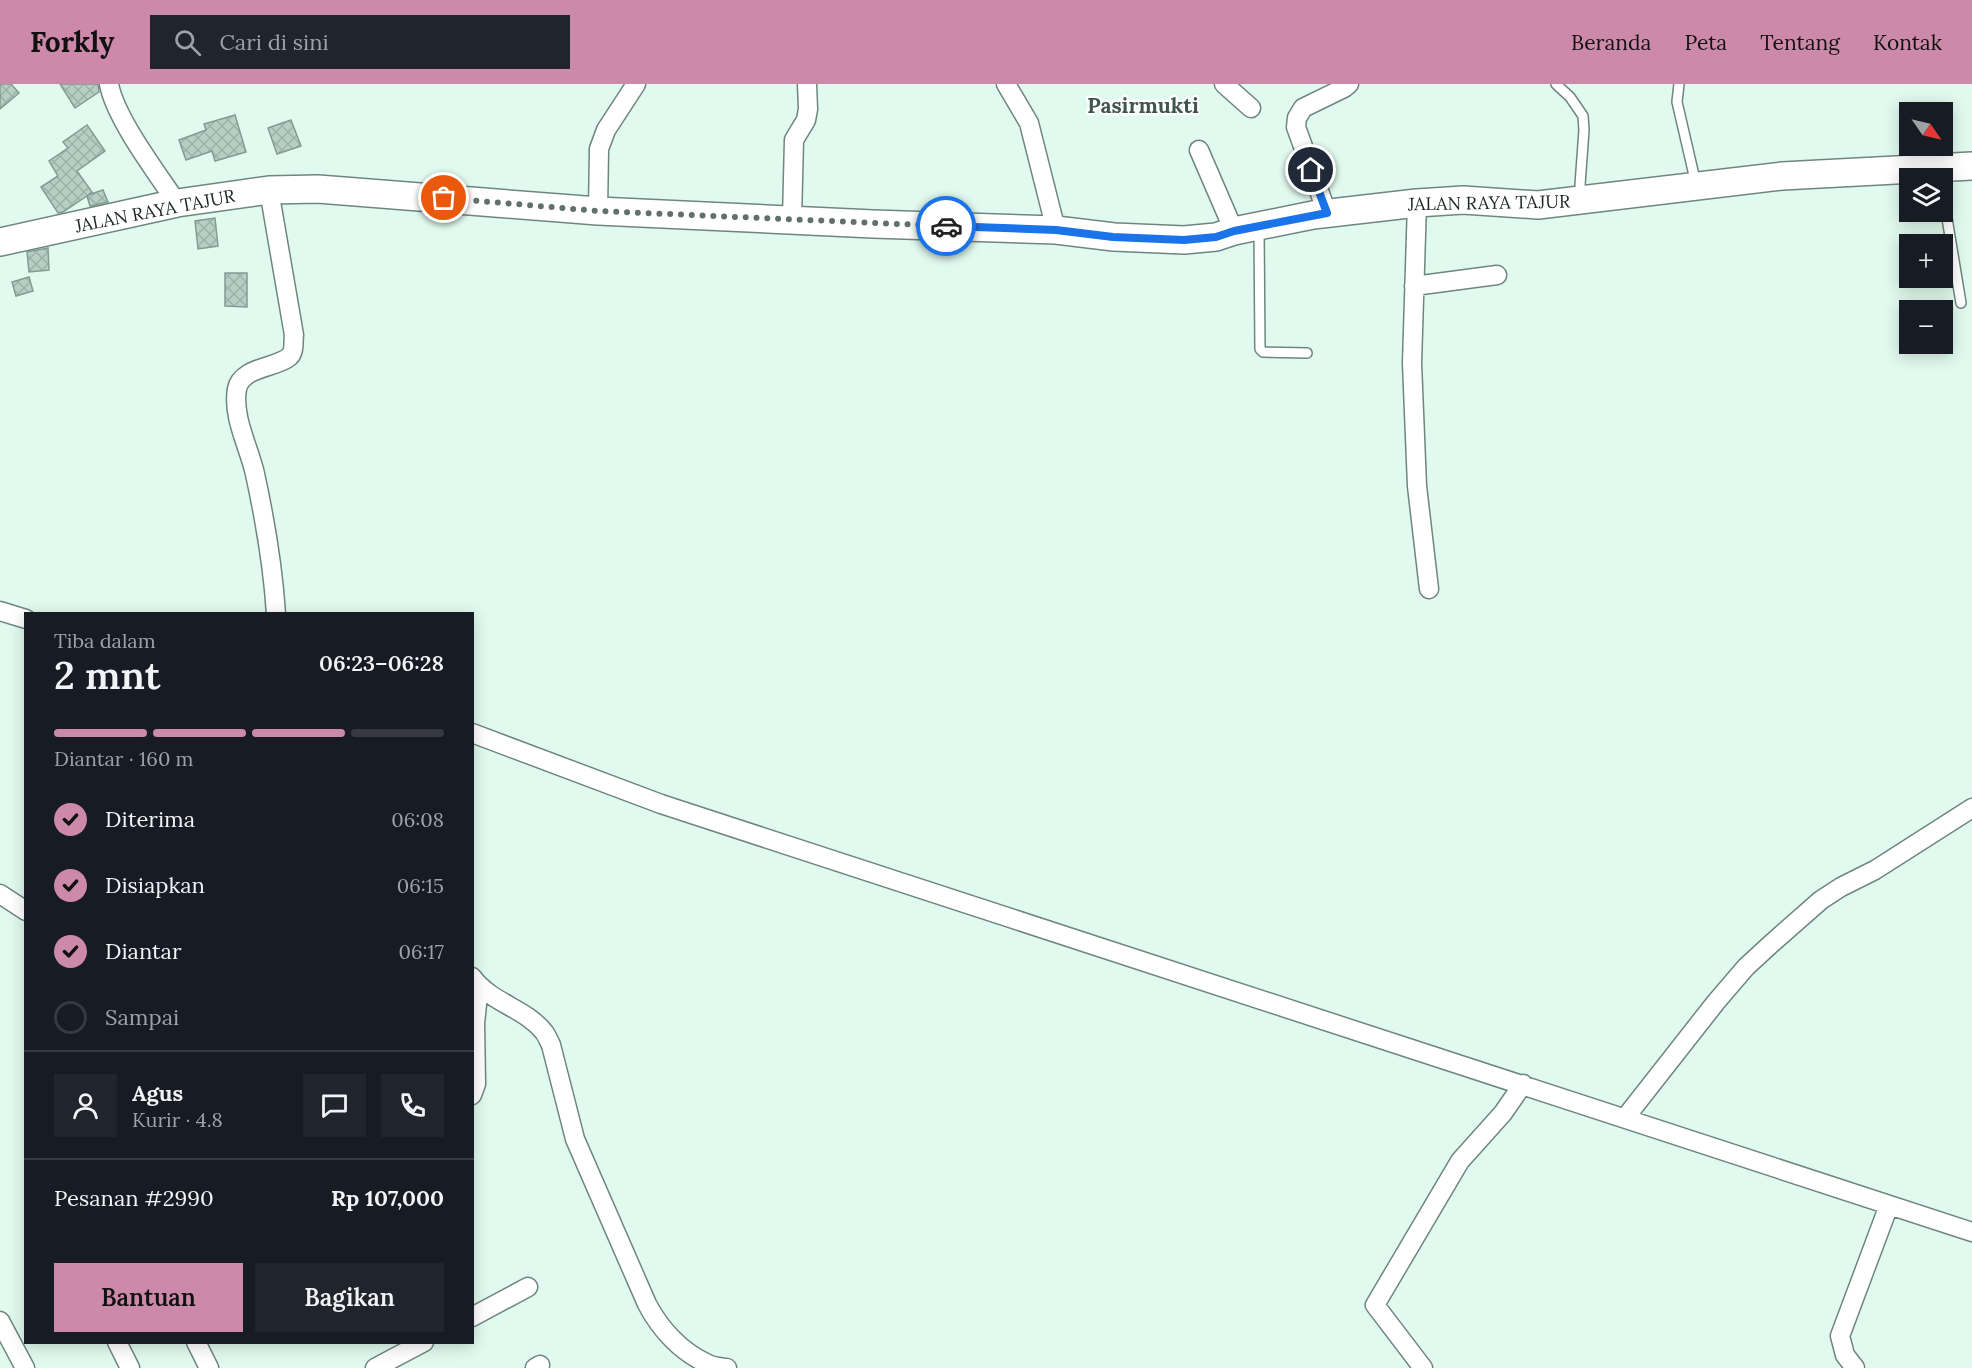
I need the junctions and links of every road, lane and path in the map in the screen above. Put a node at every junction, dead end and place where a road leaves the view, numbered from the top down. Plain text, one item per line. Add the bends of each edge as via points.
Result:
1 (109, 84) edge
2 (636, 84) edge
3 (807, 84) edge
4 (1006, 84) edge
5 (1224, 84) edge
6 (1349, 84) edge
7 (1556, 84) edge
8 (1679, 84) edge
9 (1251, 108) dead end
10 (1199, 150) dead end
11 (1972, 166) edge
12 (1953, 173) edge
13 (1899, 178) edge
14 (1697, 186) junction
15 (269, 190) junction
16 (1584, 200) junction
17 (177, 203) junction
18 (1417, 203) junction
19 (598, 211) junction
20 (1327, 213) junction
21 (792, 219) junction
22 (1948, 222) edge
23 (1246, 229) junction
24 (1056, 230) junction
25 (0, 242) edge
26 (1497, 275) dead end
27 (1414, 286) junction
28 (1961, 303) dead end
29 (1307, 353) dead end
30 (1429, 590) dead end
31 (0, 611) edge
32 (276, 612) edge
33 (24, 618) edge
34 (474, 735) edge
35 (1972, 808) edge
36 (0, 894) edge
37 (24, 910) edge
38 (476, 981) edge
39 (1523, 1084) junction
40 (474, 1090) edge
41 (1625, 1118) junction
42 (1889, 1205) junction
43 (1972, 1233) edge
44 (528, 1287) dead end
45 (474, 1316) edge
46 (0, 1321) edge
47 (118, 1344) edge
48 (197, 1344) edge
49 (420, 1344) edge
50 (25, 1368) edge
51 (130, 1368) edge
52 (209, 1368) edge
53 (375, 1368) edge
54 (727, 1368) edge
55 (1423, 1368) edge
56 (1855, 1368) edge

1 - 17 street via 118,109
2 - 19 street via 606,130 599,149
3 - 21 street via 806,120 794,140
4 - 24 street via 1029,123
5 - 9 street
6 - 20 street via 1303,108 1297,118 1296,127
7 - 16 lane via 1582,116 1580,184
8 - 14 lane via 1677,102
10 - 23 street
11 - 12 main road, JALAN RAYA TAJUR
13 - 14 main road, JALAN RAYA TAJUR via 1782,177
14 - 16 main road, JALAN RAYA TAJUR
15 - 17 main road, JALAN RAYA TAJUR
15 - 19 main road, JALAN RAYA TAJUR via 356,191
15 - 32 street via 294,335 293,351 289,357 242,380 237,387 237,402 255,471 274,577
16 - 18 main road, JALAN RAYA TAJUR via 1538,205 1463,200
17 - 25 main road, JALAN RAYA TAJUR
18 - 20 main road, JALAN RAYA TAJUR
18 - 27 street
19 - 21 main road, JALAN RAYA TAJUR
20 - 23 main road, JALAN RAYA TAJUR
21 - 24 main road, JALAN RAYA TAJUR
22 - 28 lane
23 - 24 main road, JALAN RAYA TAJUR via 1184,240
23 - 29 lane via 1260,349
26 - 27 street
27 - 30 street via 1412,363 1417,486
31 - 33 street
34 - 39 street via 661,804
35 - 41 street via 1821,900 1771,944 1716,1002
36 - 37 street
38 - 40 street
38 - 54 street via 544,1032 551,1045 575,1139 657,1323 709,1365
39 - 41 street
39 - 55 street via 1460,1161 1375,1305
41 - 42 street
42 - 43 street
42 - 56 street via 1840,1336 1845,1355
44 - 45 street
46 - 50 street
47 - 51 street
48 - 52 street
49 - 53 street

